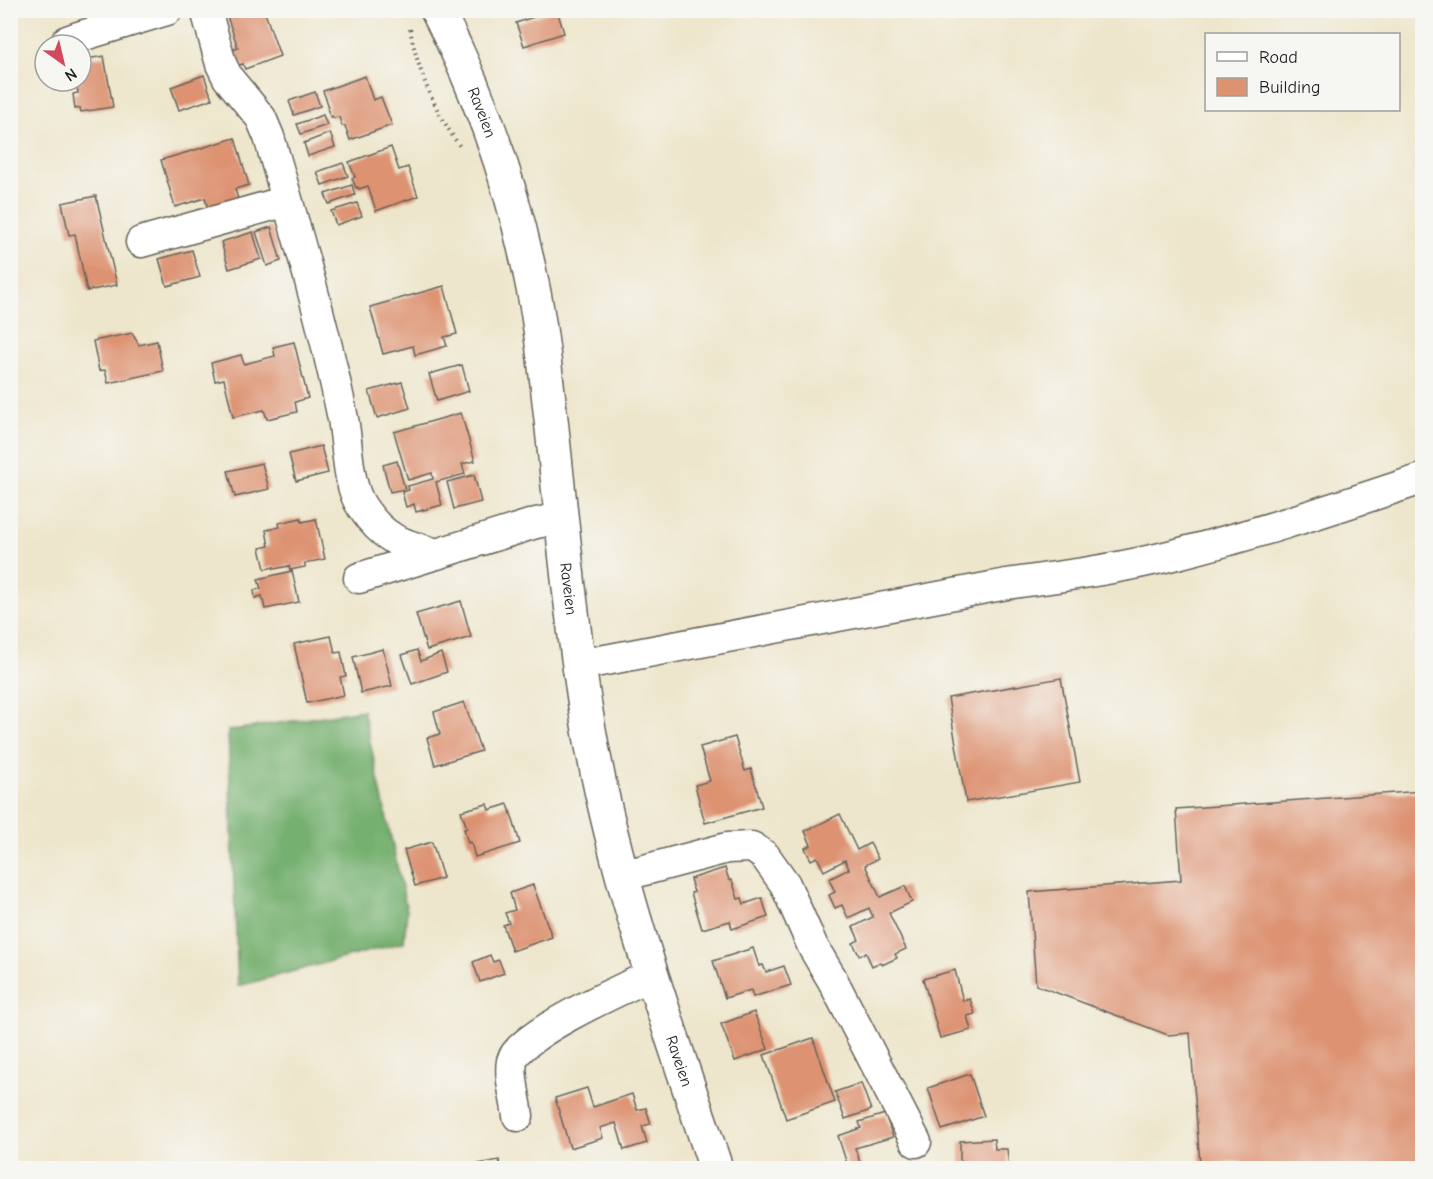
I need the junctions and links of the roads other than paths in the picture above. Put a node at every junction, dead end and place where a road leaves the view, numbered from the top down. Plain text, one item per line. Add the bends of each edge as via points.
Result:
1 (167, 10) edge
2 (206, 10) edge
3 (437, 10) edge
4 (88, 33) edge
5 (287, 201) junction
6 (141, 242) dead end
7 (1422, 479) edge
8 (562, 518) junction
9 (436, 554) junction
10 (359, 578) dead end
11 (579, 665) junction
12 (622, 876) junction
13 (652, 975) junction
14 (518, 1116) dead end
15 (916, 1142) dead end
16 (716, 1168) edge

1 - 4 street
2 - 5 street via 220,64 261,118
3 - 8 main road, Raveien via 488,122 524,243 541,333
5 - 6 street
5 - 9 street via 324,339 343,419 353,485 361,505 377,526 398,543
7 - 11 street via 1172,555
8 - 9 street
8 - 11 main road, Raveien
9 - 10 street
11 - 12 main road, Raveien via 604,806
12 - 13 main road, Raveien
12 - 15 street via 727,848 752,847 765,856 785,884 813,947
13 - 14 street via 602,998 522,1045 513,1058 512,1068
13 - 16 main road, Raveien

